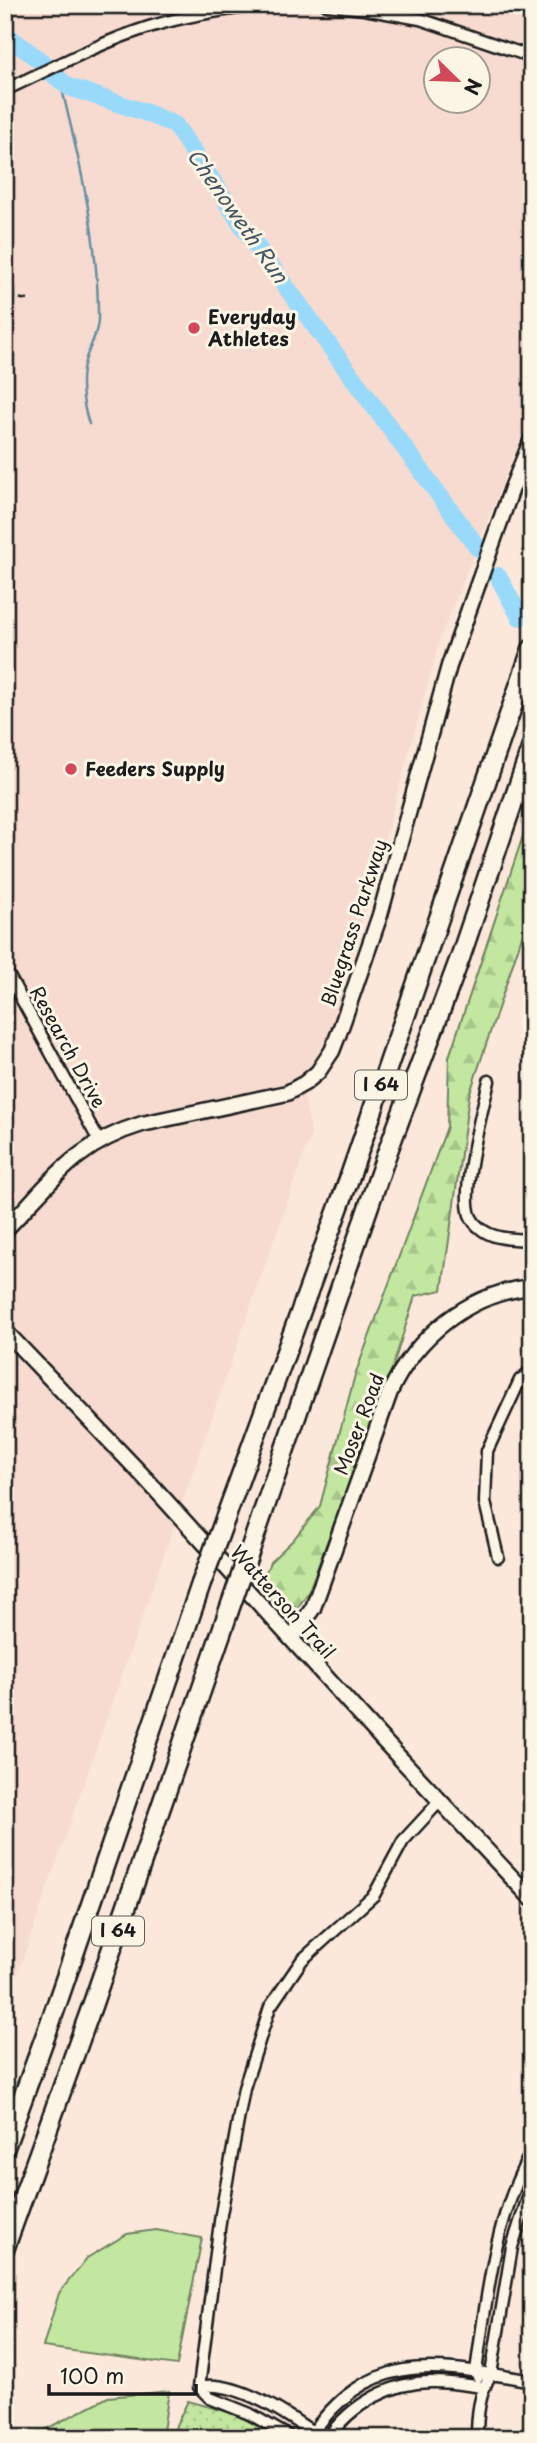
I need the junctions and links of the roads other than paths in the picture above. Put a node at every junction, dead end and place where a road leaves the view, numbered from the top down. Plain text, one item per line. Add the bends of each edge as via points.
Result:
1 (266, 5) edge
2 (327, 5) edge
3 (532, 57) edge
4 (5, 90) edge
5 (532, 439) edge
6 (532, 649) edge
7 (532, 746) edge
8 (5, 969) edge
9 (489, 1081) dead end
10 (99, 1141) junction
11 (5, 1230) edge
12 (532, 1240) edge
13 (532, 1287) edge
14 (5, 1331) edge
15 (532, 1370) edge
16 (498, 1556) dead end
17 (292, 1638) junction
18 (440, 1801) junction
19 (532, 1899) edge
20 (54, 2012) junction
21 (5, 2129) edge
22 (5, 2147) edge
23 (532, 2151) edge
24 (532, 2185) edge
25 (5, 2247) edge
26 (476, 2371) junction
27 (491, 2374) junction
28 (532, 2381) edge
29 (199, 2387) junction
30 (483, 2387) junction
31 (314, 2436) edge
32 (292, 2438) edge
33 (328, 2438) edge
34 (477, 2438) edge

1 - 4 street via 148,27
2 - 3 street via 420,19
5 - 10 street, Bluegrass Parkway via 449,666 380,915 325,1062 305,1083 287,1093 142,1124
6 - 20 highway, I 64, bridge
7 - 25 highway, I 64, bridge
8 - 10 street, Research Drive
9 - 12 street via 470,1170 469,1214 487,1234
10 - 11 street, Bluegrass Parkway via 66,1165
13 - 17 street, Moser Road via 488,1298 454,1315 429,1335 402,1367 313,1608
14 - 17 street, Watterson Trail
15 - 16 street via 520,1380 487,1451 485,1502
17 - 18 street, Watterson Trail
18 - 19 street, Watterson Trail
18 - 29 street via 403,1841 374,1895 302,1960 267,2015 244,2088 221,2214
20 - 21 highway
20 - 22 highway, I 64
23 - 26 street via 500,2230
24 - 27 street via 512,2247
26 - 27 street
26 - 30 street
26 - 31 street via 439,2366 379,2376 330,2410
27 - 28 street
27 - 30 street
29 - 31 street via 212,2384 256,2398
29 - 32 street via 210,2398
30 - 33 street via 433,2382 396,2388 346,2416
30 - 34 street

